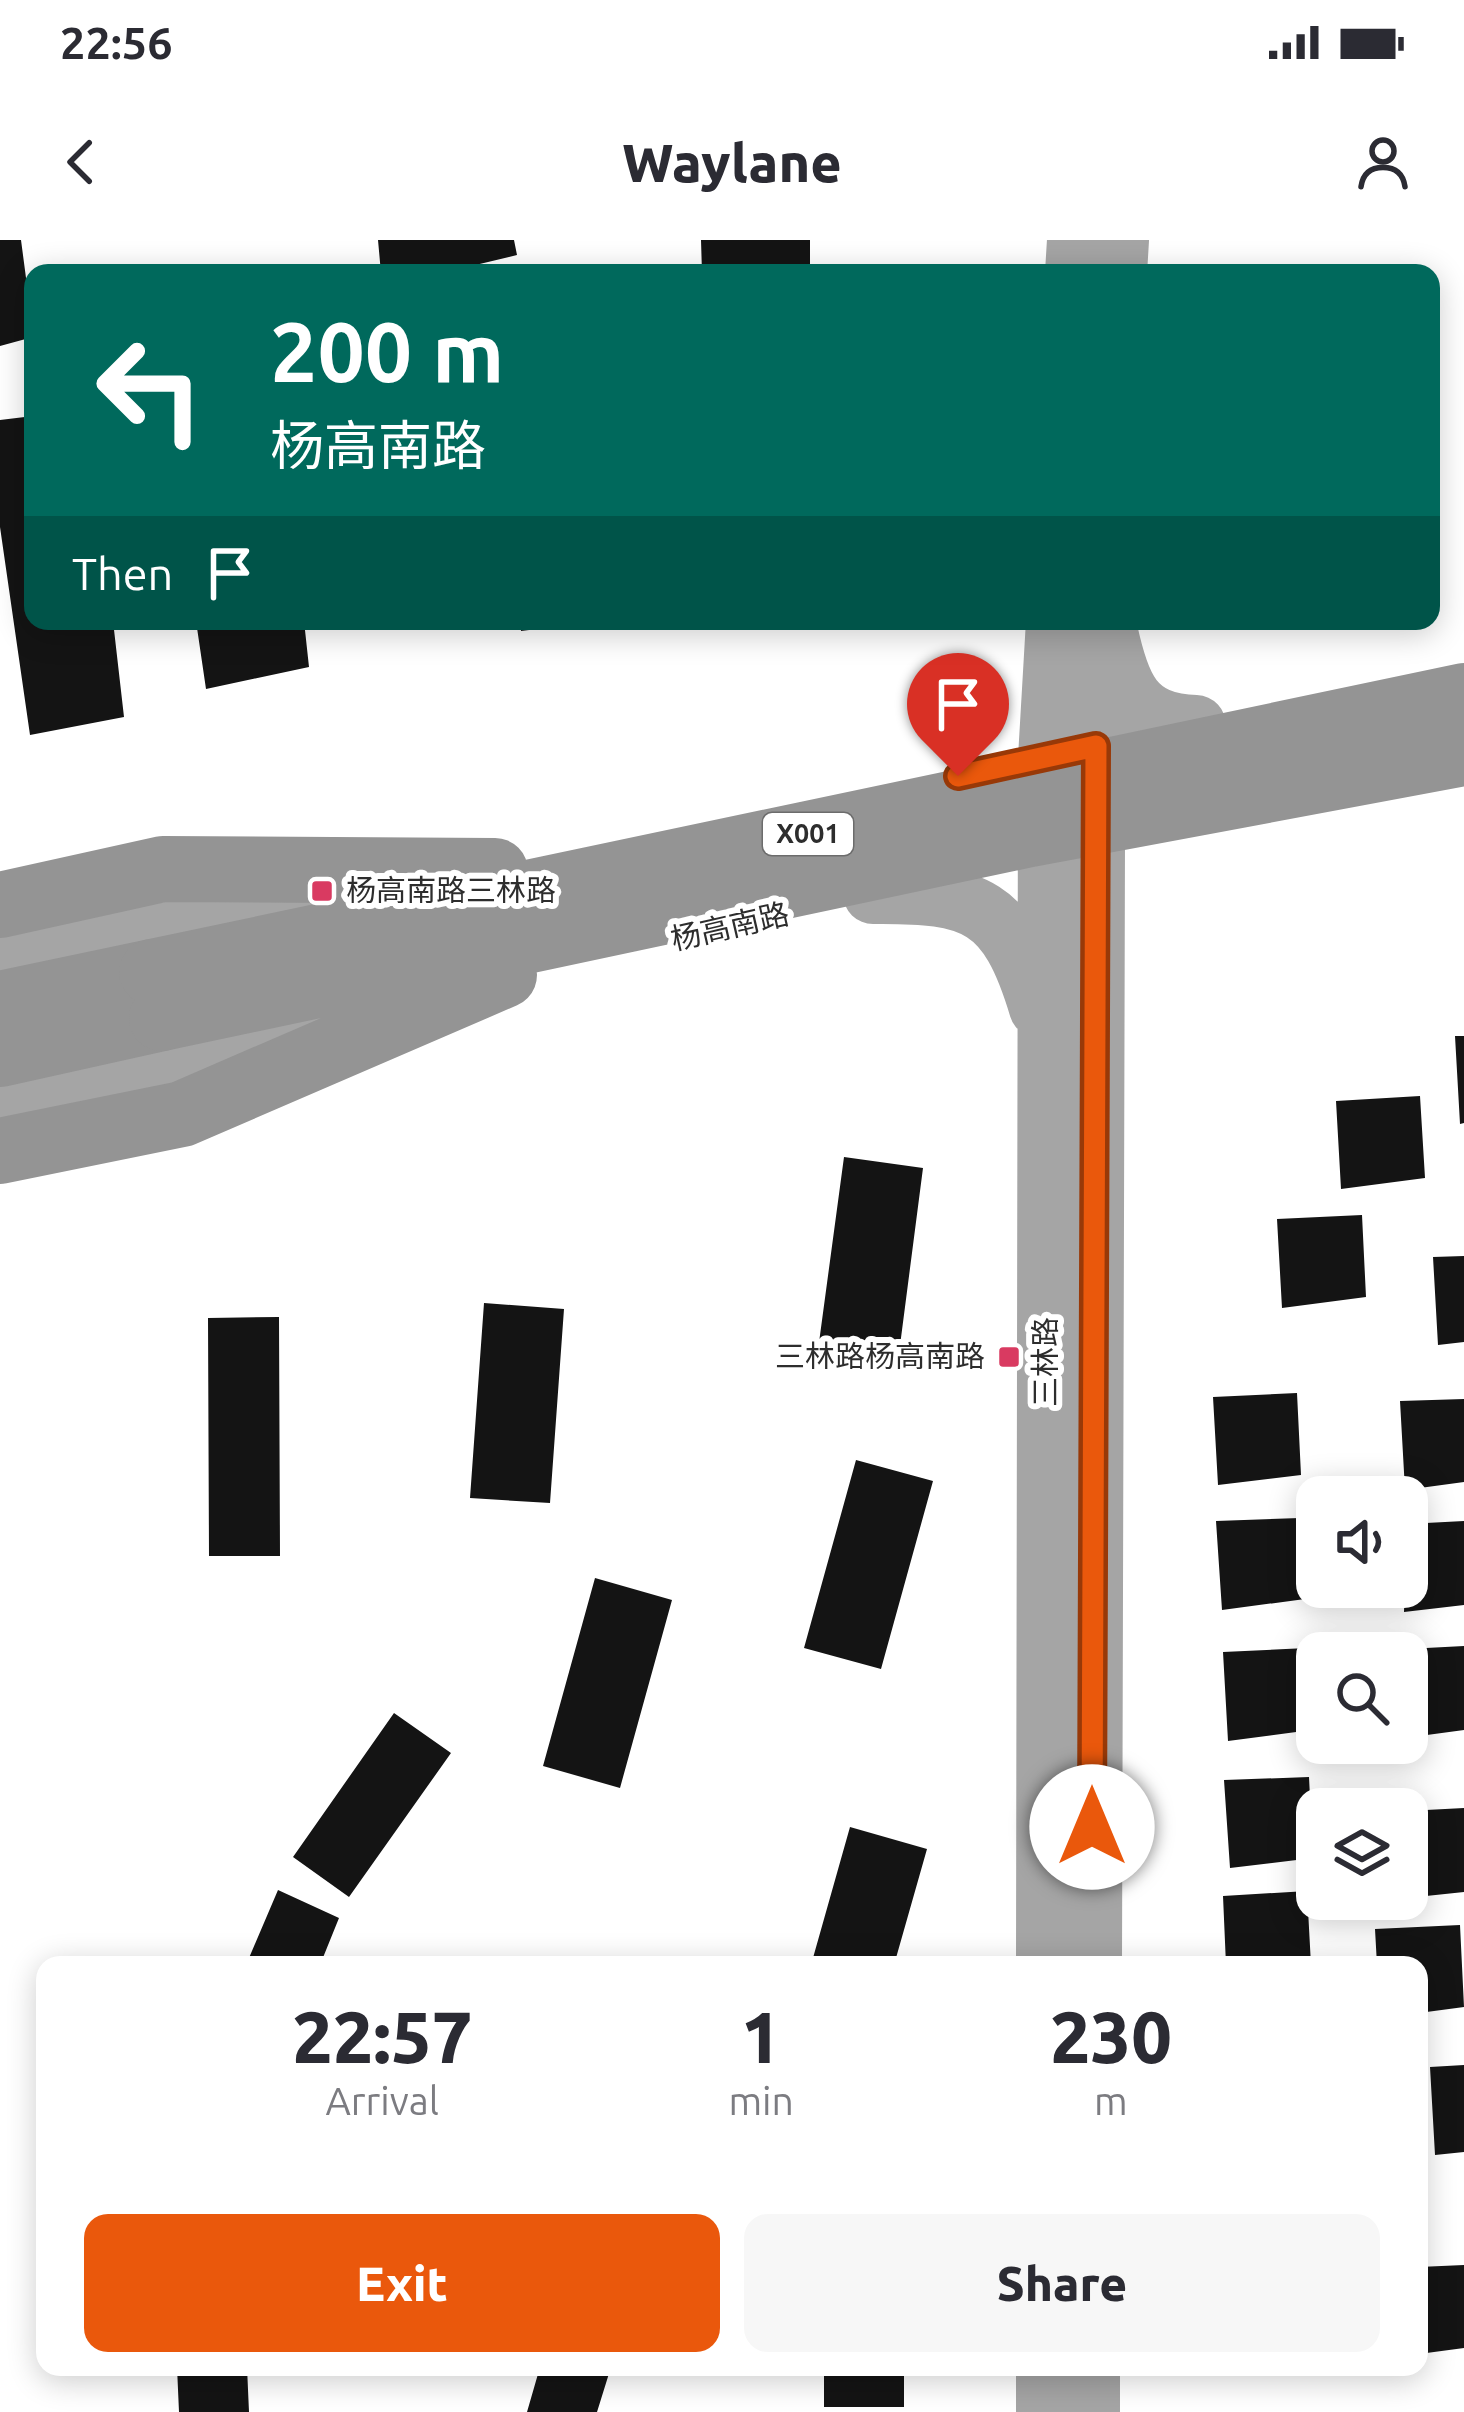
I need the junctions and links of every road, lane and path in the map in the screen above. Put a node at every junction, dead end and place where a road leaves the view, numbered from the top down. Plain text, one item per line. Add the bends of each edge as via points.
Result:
1 (1057, 630) edge
2 (1102, 630) edge
3 (1107, 630) edge
4 (1464, 667) edge
5 (1464, 696) edge
6 (1196, 725) junction
7 (1072, 752) junction
8 (1464, 753) edge
9 (1464, 776) edge
10 (1072, 848) junction
11 (873, 894) junction
12 (628, 896) junction
13 (0, 905) edge
14 (0, 963) edge
15 (157, 995) junction
16 (0, 1004) edge
17 (0, 1054) edge
18 (1047, 1061) junction
19 (130, 1074) junction
20 (0, 1101) edge
21 (0, 1151) edge
22 (1046, 1956) edge
23 (1092, 1956) edge
24 (1046, 2376) edge
25 (1090, 2376) edge
26 (1046, 2412) edge
27 (1090, 2412) edge

1 - 7 main road
2 - 7 main road
3 - 6 main road via 1139,706 1154,719
4 - 6 main road
5 - 12 highway, 杨高南路 / X001, bridge
6 - 7 main road
7 - 10 main road, 三林路
7 - 14 main road, X001
8 - 12 highway, 杨高南路 / X001, bridge via 1030,834
9 - 10 main road, 杨高南路 / X001
10 - 11 main road, 杨高南路 / X001
10 - 18 main road, 三林路
10 - 23 main road, 三林路
11 - 18 main road via 932,894 995,919 1029,975
11 - 19 main road, 杨高南路 / X001 via 359,1012
12 - 13 highway, X001, bridge via 163,869
12 - 15 highway, 杨高南路 / X001, bridge
12 - 21 highway, X001, bridge via 182,1114
15 - 16 highway, 杨高南路 / X001
15 - 17 highway, 杨高南路 / X001
15 - 19 highway
18 - 22 main road, 三林路
19 - 20 main road, 杨高南路 / X001
24 - 26 main road
25 - 27 main road

